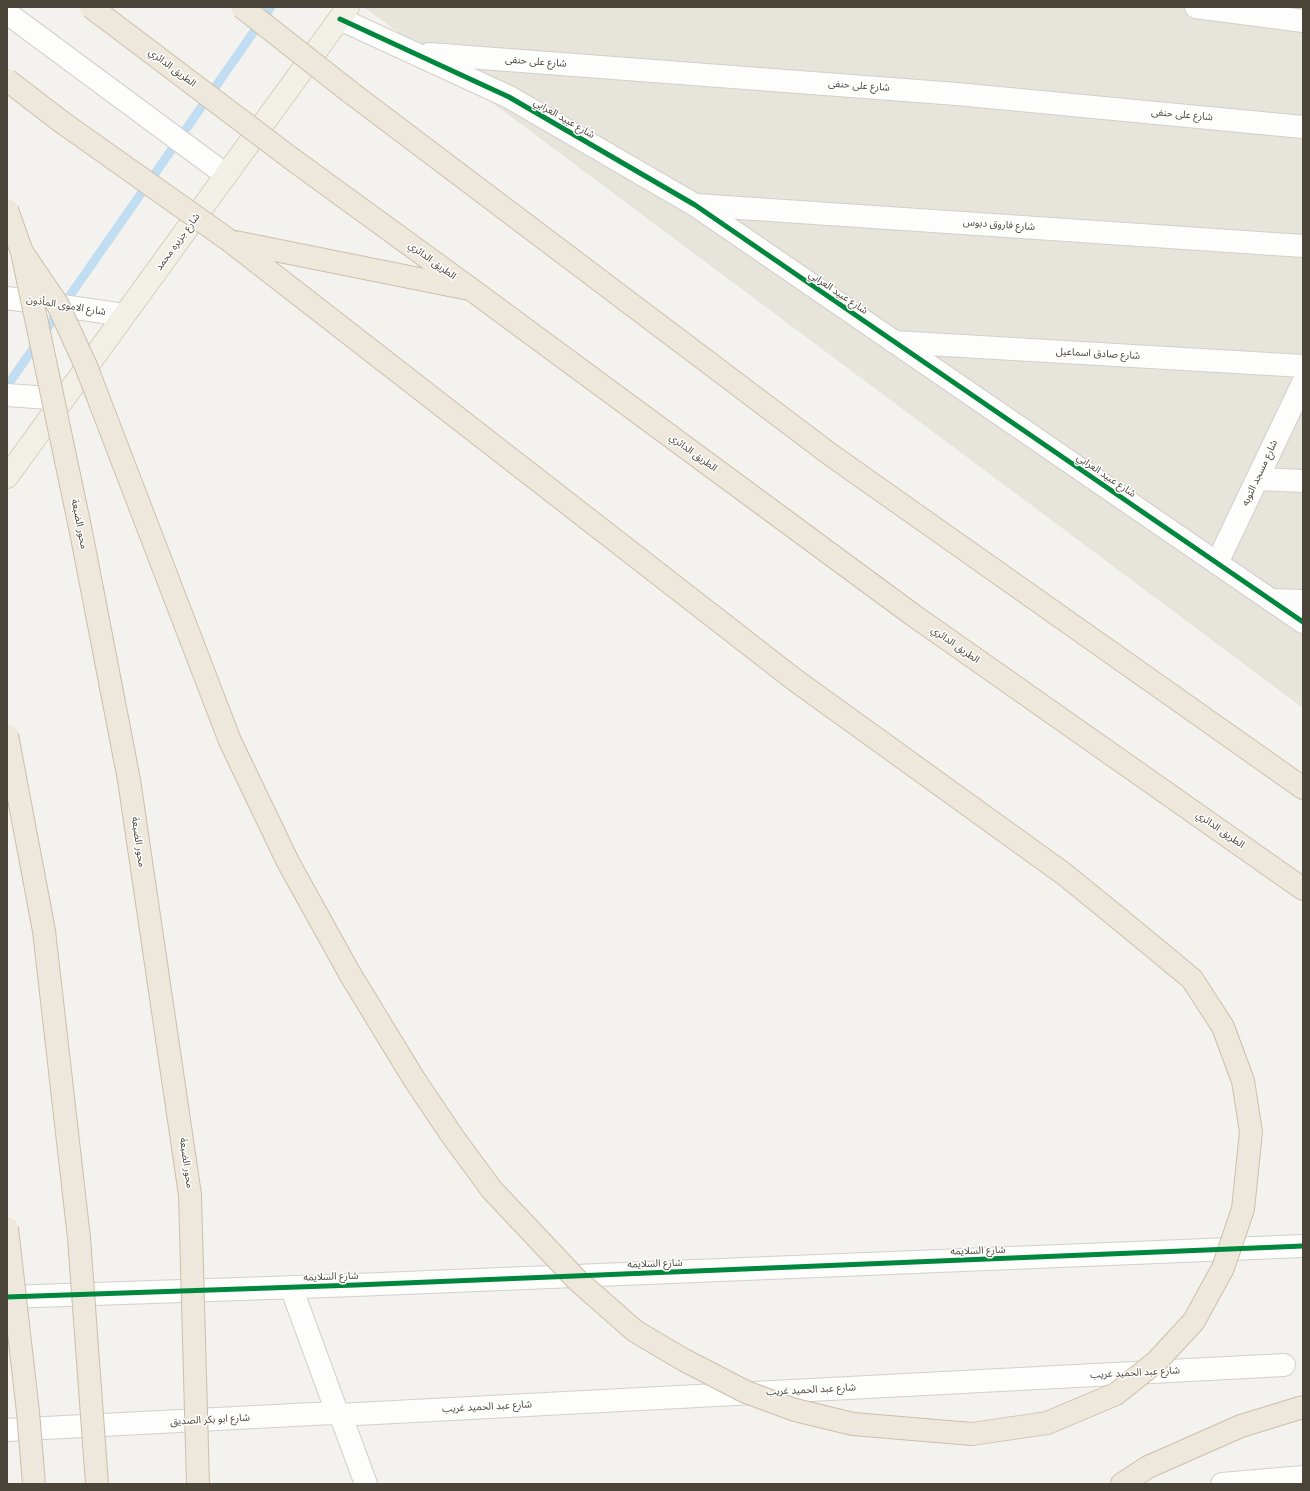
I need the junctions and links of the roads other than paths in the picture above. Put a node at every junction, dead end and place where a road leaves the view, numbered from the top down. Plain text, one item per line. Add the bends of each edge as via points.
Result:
1 (91, 7) edge
2 (242, 7) edge
3 (1196, 7) edge
4 (7, 13) edge
5 (344, 13) edge
6 (1303, 21) edge
7 (415, 53) junction
8 (7, 80) edge
9 (1303, 127) edge
10 (226, 175) junction
11 (695, 205) junction
12 (7, 210) edge
13 (230, 241) junction
14 (1303, 246) edge
15 (22, 252) junction
16 (472, 290) junction
17 (7, 298) edge
18 (124, 315) junction
19 (894, 342) junction
20 (1303, 366) edge
21 (1303, 383) edge
22 (7, 395) edge
23 (63, 399) junction
24 (7, 477) edge
25 (1258, 479) junction
26 (1303, 481) edge
27 (1217, 563) junction
28 (1270, 600) junction
29 (1303, 601) edge
30 (1303, 622) edge
31 (7, 735) edge
32 (1303, 788) edge
33 (1303, 889) edge
34 (7, 1228) edge
35 (1303, 1246) edge
36 (291, 1287) junction
37 (11, 1297) edge
38 (1284, 1365) dead end
39 (1303, 1407) edge
40 (338, 1415) junction
41 (7, 1430) edge
42 (1303, 1477) edge
43 (34, 1484) edge
44 (97, 1484) edge
45 (198, 1484) edge
46 (366, 1484) edge
47 (1122, 1484) edge
48 (1222, 1484) edge

1 - 16 highway, الطريق الدائري, bridge via 292,159
2 - 32 highway, bridge via 350,92 831,456
3 - 6 street
4 - 10 street
5 - 7 street, شارع عبيد العرابي
5 - 10 main road, شارع جزيره محمد
7 - 9 street, شارع على حنفى via 957,94
7 - 11 street, شارع عبيد العرابي via 509,97
8 - 13 highway, bridge via 63,123
10 - 18 main road, شارع جزيره محمد
11 - 14 street, شارع فاروق دبوس
11 - 19 street, شارع عبيد العرابي
12 - 15 highway, محور الضبعة, bridge
13 - 15 highway, bridge via 795,680 1064,874 1192,979 1223,1027 1243,1081 1251,1132 1243,1209 1223,1268 1194,1321 1158,1361 1116,1394 1047,1422 972,1434 853,1424 795,1410 746,1392 684,1360 635,1331 578,1280 492,1190 453,1137 350,974 288,862 230,741 86,366 58,305
13 - 16 highway
15 - 45 highway, محور الضبعة, bridge via 81,532 129,780 189,1188
16 - 33 highway, الطريق الدائري via 913,615
17 - 18 street, شارع الاموى المأذون
18 - 23 main road, شارع جزيره محمد
19 - 20 street, شارع صادق اسماعيل
19 - 27 street, شارع عبيد العرابي
21 - 25 street, شارع مسجد التوبه
22 - 23 street
23 - 24 main road, شارع جزيره محمد
25 - 26 street
25 - 27 street, شارع مسجد التوبه
27 - 28 street, شارع عبيد العرابي
28 - 29 street
28 - 30 street, شارع عبيد العرابي
31 - 44 highway, bridge via 44,931 79,1238
34 - 37 highway, bridge
35 - 36 street, شارع السلايمه
36 - 37 street, شارع السلايمه
36 - 40 street
37 - 43 highway, bridge via 28,1412
38 - 40 street, شارع عبد الحميد غريب
39 - 47 highway via 1241,1426 1148,1467
40 - 41 street, شارع ابو بكر الصديق via 332,1413
40 - 46 street via 342,1419
42 - 48 street

